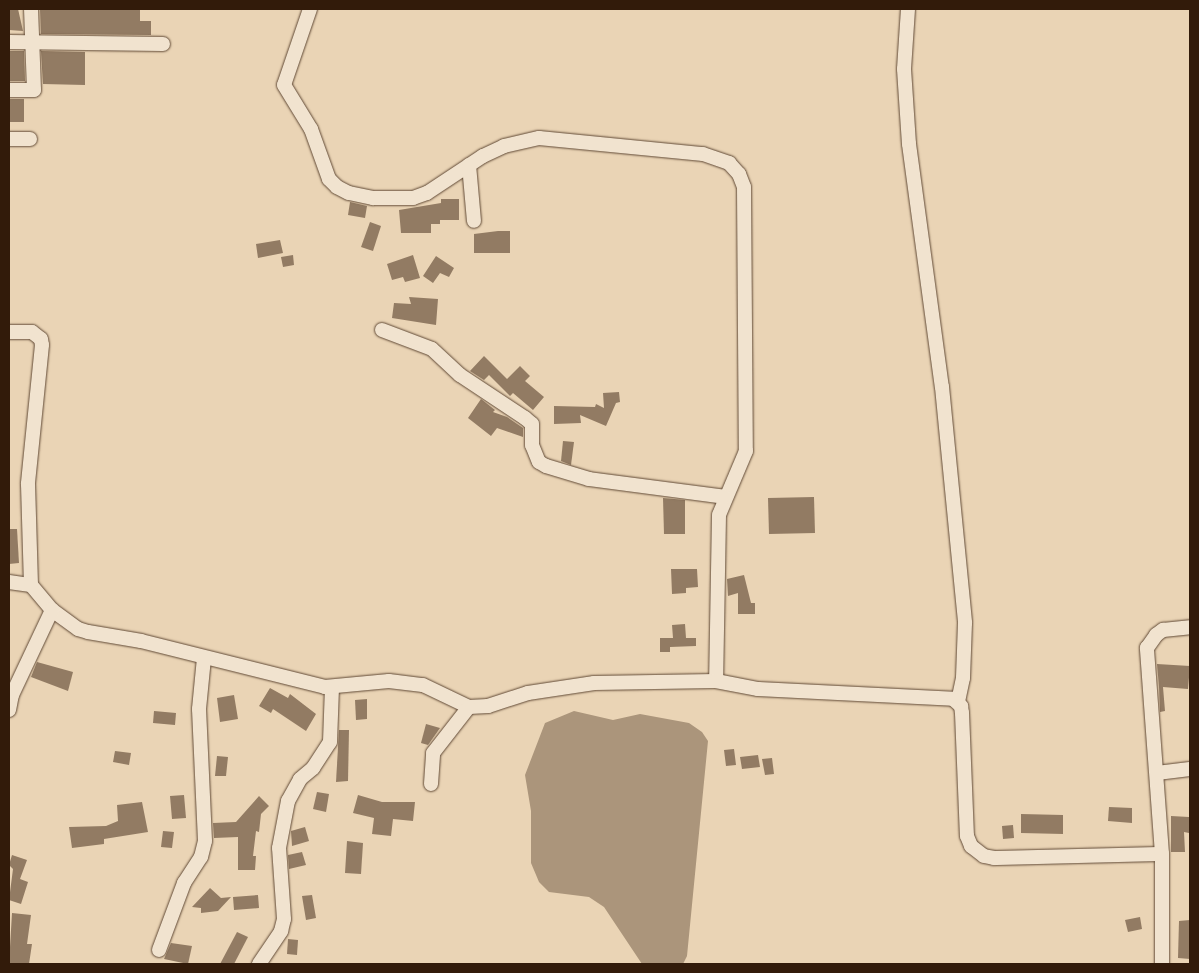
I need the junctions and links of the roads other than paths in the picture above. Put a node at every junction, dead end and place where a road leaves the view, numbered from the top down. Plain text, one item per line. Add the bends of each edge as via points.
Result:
1 (31, 9) edge
2 (310, 9) edge
3 (908, 9) edge
4 (9, 42) edge
5 (35, 42) junction
6 (163, 44) dead end
7 (9, 90) edge
8 (9, 139) edge
9 (30, 139) dead end
10 (469, 165) junction
11 (474, 221) dead end
12 (382, 330) dead end
13 (9, 332) edge
14 (725, 498) junction
15 (9, 582) edge
16 (31, 585) junction
17 (52, 610) junction
18 (1190, 627) edge
19 (204, 658) junction
20 (716, 681) junction
21 (332, 688) junction
22 (958, 702) junction
23 (469, 707) junction
24 (9, 710) edge
25 (1190, 770) edge
26 (1156, 773) junction
27 (431, 784) dead end
28 (1162, 854) junction
29 (159, 950) dead end
30 (259, 964) edge
31 (1162, 964) edge

1 - 5 street
2 - 10 street via 284,85 311,129 325,169 337,187 373,198 413,198
3 - 22 street via 904,69 909,144 942,387 965,623 963,678
4 - 5 street
5 - 6 street
5 - 7 street via 34,90
8 - 9 street
10 - 11 street
10 - 14 street via 504,146 539,138 703,154 730,163 739,174 744,187 746,451
12 - 14 street via 432,349 460,375 525,418 532,424 532,445 539,462 546,466 589,479
13 - 16 street via 32,332 41,338 42,345 28,484
14 - 20 street via 717,539
15 - 16 street
16 - 17 street
17 - 19 street via 88,632 142,640
17 - 24 street via 12,695
18 - 26 street via 1163,630 1147,648
19 - 21 street
19 - 29 street via 199,709 202,857 184,883
20 - 22 street via 758,689 912,695
20 - 23 street via 594,683 528,693 488,706
21 - 23 street via 389,681 409,682 433,688
21 - 30 street via 330,742 313,768 300,779 288,801 279,848 284,919 281,931
22 - 28 street via 962,713 967,836 976,851 994,858
23 - 27 street via 433,753
25 - 26 street
26 - 28 street
28 - 31 street

